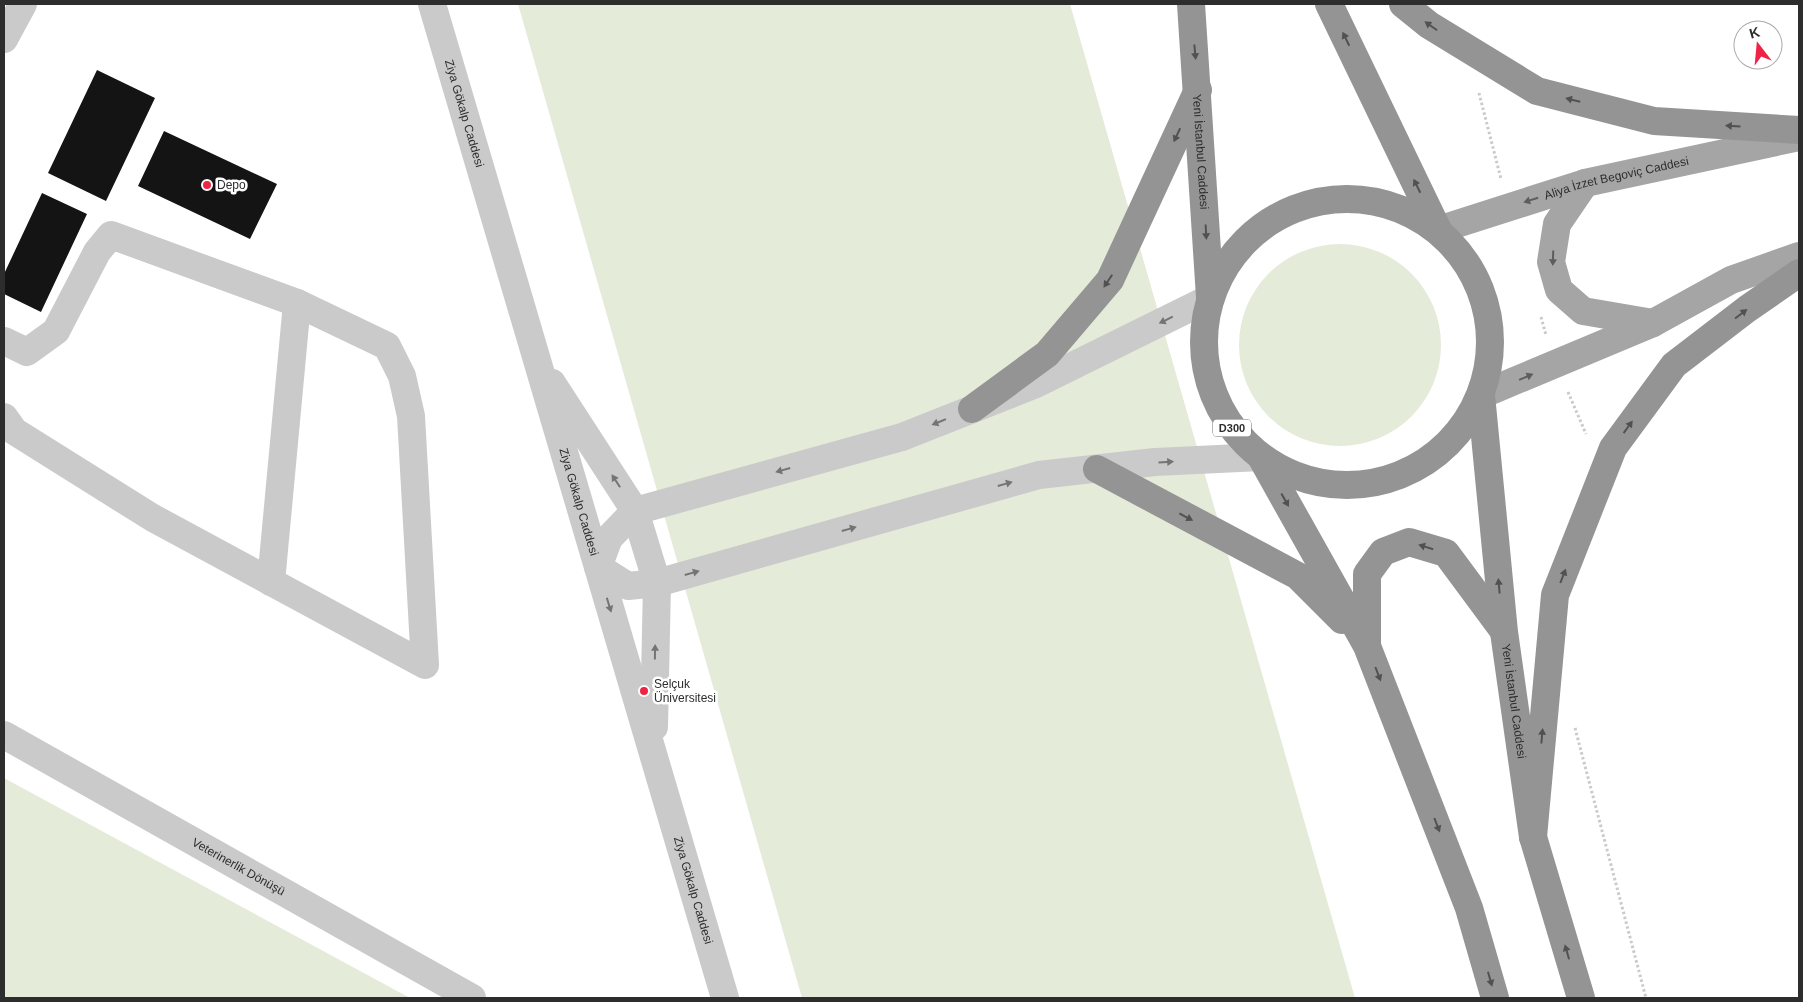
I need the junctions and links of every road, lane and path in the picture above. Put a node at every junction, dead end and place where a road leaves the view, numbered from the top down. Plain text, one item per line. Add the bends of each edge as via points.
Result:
1 (23, 4) edge
2 (432, 4) edge
3 (1191, 4) edge
4 (1329, 4) edge
5 (1402, 4) edge
6 (4, 39) edge
7 (1198, 90) junction
8 (1799, 130) edge
9 (1799, 137) edge
10 (1585, 183) junction
11 (1438, 230) junction
12 (1799, 256) edge
13 (1799, 274) edge
14 (1210, 298) junction
15 (297, 303) junction
16 (1653, 323) junction
17 (4, 341) edge
18 (536, 357) junction
19 (1481, 396) junction
20 (972, 409) junction
21 (4, 417) edge
22 (1261, 458) junction
23 (1097, 469) junction
24 (635, 511) junction
25 (598, 567) junction
26 (271, 582) junction
27 (657, 583) junction
28 (1504, 632) junction
29 (1367, 646) junction
30 (4, 735) edge
31 (653, 753) junction
32 (1533, 837) junction
33 (472, 998) edge
34 (725, 998) edge
35 (1495, 998) edge
36 (1581, 998) edge

1 - 6 street
2 - 18 street, Ziya Gökalp Caddesi
3 -> 7 highway, Yeni İstanbul Caddesi / D300
11 -> 4 highway, D300
8 -> 5 highway via 1654,121 1537,91 1429,25
7 -> 14 highway, Yeni İstanbul Caddesi / D300
7 -> 20 highway via 1110,280 1046,354
9 - 10 main road, Aliya İzzet Begoviç Caddesi
10 -> 11 main road, Aliya İzzet Begoviç Caddesi
10 -> 16 main road via 1557,224 1551,262 1559,290 1583,311
11 - 14 highway, D300 via 1398,207 1352,198 1306,204 1264,224 1231,257
11 - 19 highway, D300 via 1463,256 1484,297 1490,323 1490,360
12 - 16 main road via 1731,280
32 -> 13 highway via 1555,595 1613,448 1674,365
14 -> 20 street via 1036,384
14 - 22 highway, D300 via 1203,342 1210,386 1230,426
15 - 17 street via 111,235 97,252 56,331 26,352
15 - 26 street
15 - 26 street via 387,346 402,376 411,416 425,666
19 -> 16 main road
24 -> 18 street
18 - 25 street, Ziya Gökalp Caddesi
19 - 22 highway, D300 via 1459,433 1426,462 1386,480 1343,486 1300,478
28 -> 19 highway, Yeni İstanbul Caddesi / D300
20 -> 24 street via 902,437
21 - 26 street via 14,431 153,518
23 -> 22 street via 1155,462
22 -> 29 highway, D300
27 -> 23 street via 1039,475
23 -> 29 highway via 1298,576
24 - 25 street via 609,538
24 - 27 street
25 - 27 street via 628,586
25 -> 31 street, Ziya Gökalp Caddesi
31 -> 27 street
28 -> 29 highway via 1446,553 1409,542 1383,552 1367,574
28 - 32 highway, Yeni İstanbul Caddesi / D300
29 -> 35 highway, D300 via 1470,908
30 - 33 street, Veterinerlik Dönüşü
31 - 34 street, Ziya Gökalp Caddesi
36 -> 32 highway, Yeni İstanbul Caddesi / D300

